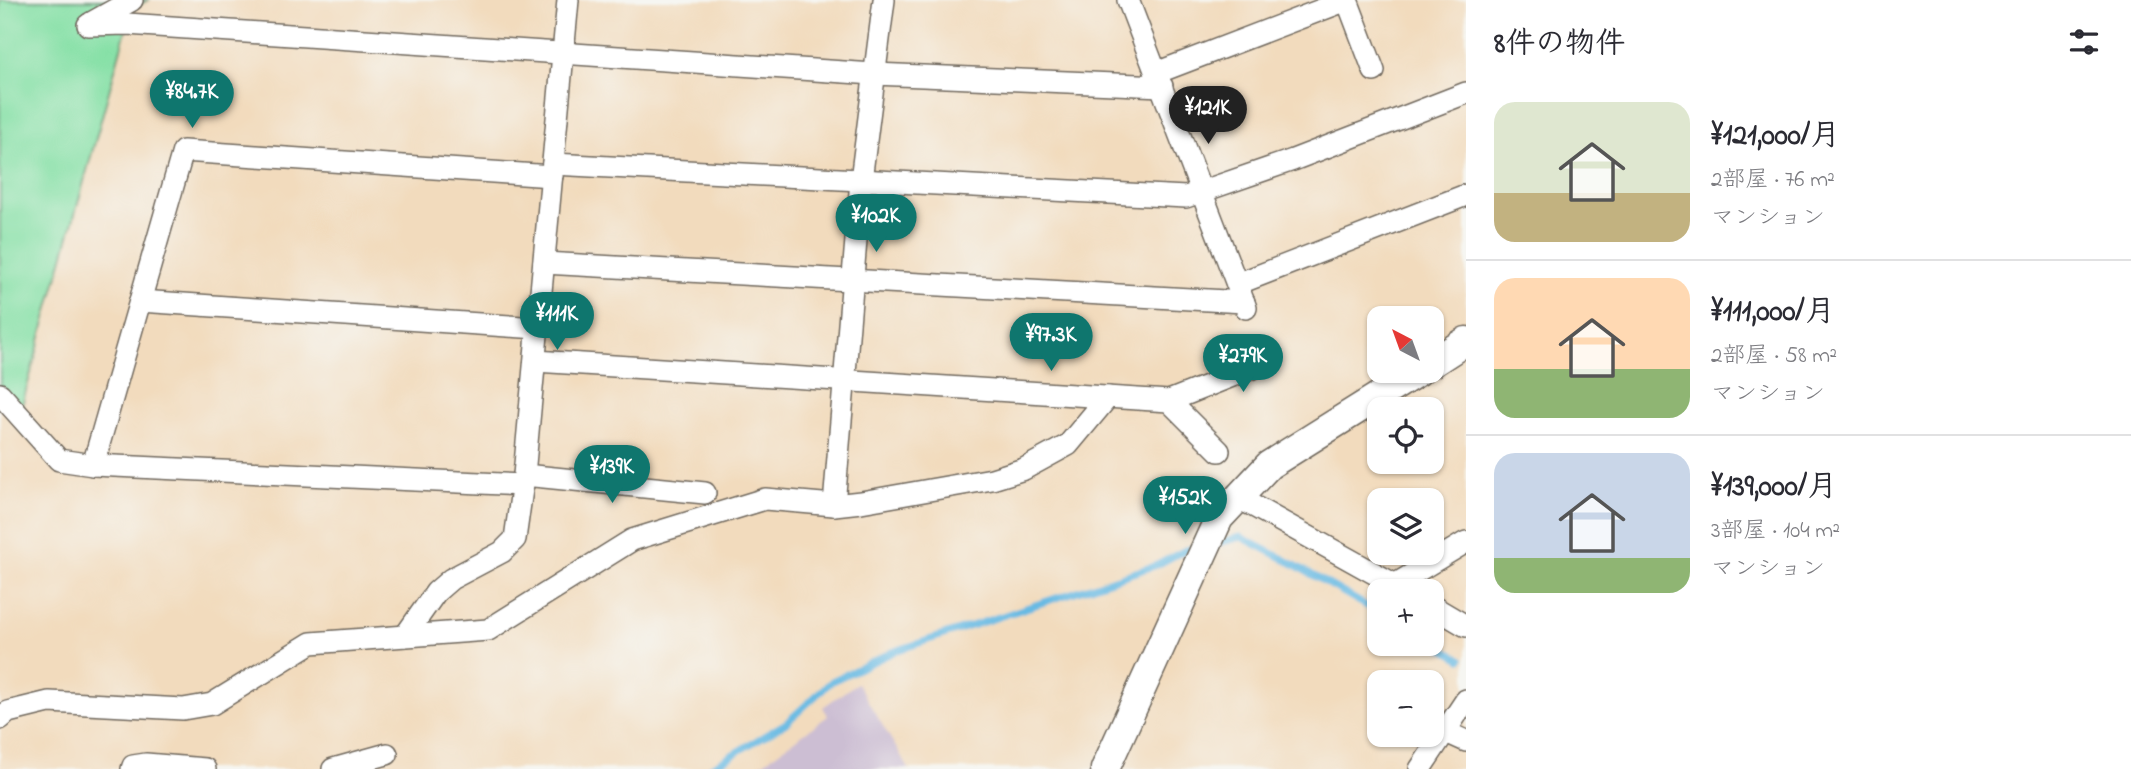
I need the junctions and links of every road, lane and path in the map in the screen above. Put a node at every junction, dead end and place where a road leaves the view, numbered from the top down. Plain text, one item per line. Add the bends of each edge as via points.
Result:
1 (132, 0) edge
2 (568, 0) edge
3 (884, 0) edge
4 (1128, 0) edge
5 (1347, 0) edge
6 (563, 52) junction
7 (1374, 71) dead end
8 (874, 74) junction
9 (1159, 80) junction
10 (1466, 93) edge
11 (553, 170) junction
12 (861, 180) junction
13 (1203, 192) junction
14 (1466, 195) edge
15 (544, 263) junction
16 (852, 280) junction
17 (1242, 298) junction
18 (140, 301) junction
19 (538, 328) junction
20 (1466, 341) edge
21 (1263, 355) dead end
22 (1444, 355) edge
23 (535, 361) junction
24 (844, 380) junction
25 (1400, 383) edge
26 (0, 394) edge
27 (1108, 397) junction
28 (1169, 401) junction
29 (1219, 451) dead end
30 (93, 465) junction
31 (524, 480) junction
32 (1238, 498) junction
33 (765, 499) junction
34 (834, 505) junction
35 (1466, 542) edge
36 (1386, 579) edge
37 (1415, 579) edge
38 (1444, 613) edge
39 (1466, 626) edge
40 (405, 636) junction
41 (1466, 699) edge
42 (0, 719) edge
43 (1446, 732) junction
44 (1466, 741) edge
45 (387, 754) dead end
46 (132, 769) edge
47 (205, 769) edge
48 (333, 769) edge
49 (1105, 769) edge
50 (1420, 769) edge

1 - 6 street via 88,25
2 - 6 street
3 - 8 street
4 - 9 street
5 - 7 street
5 - 9 street
6 - 8 street
6 - 11 street
8 - 9 street
8 - 12 street
9 - 13 street
10 - 13 street
11 - 12 street
11 - 15 street
11 - 18 street via 183,151
12 - 13 street via 1186,197
12 - 16 street
13 - 17 street
14 - 17 street
15 - 16 street
15 - 19 street
16 - 17 street
16 - 24 street
18 - 19 street
18 - 30 street
19 - 23 street
20 - 22 street
21 - 28 street via 1265,363
23 - 24 street
23 - 31 street
24 - 27 street
24 - 34 street
25 - 32 street via 1269,465
26 - 30 street via 59,460
27 - 28 street
27 - 34 street via 1068,445 1024,469
28 - 29 street
30 - 31 street
31 - 33 street
31 - 40 street via 515,539 502,552 450,579
32 - 36 street
32 - 49 street via 1219,518
33 - 34 street
33 - 40 street via 632,540 488,630
35 - 37 street
38 - 39 street
40 - 42 street via 311,643 212,705 183,709 49,702 8,712
41 - 43 street
43 - 44 street
43 - 50 street
45 - 48 street
46 - 47 street via 146,764

